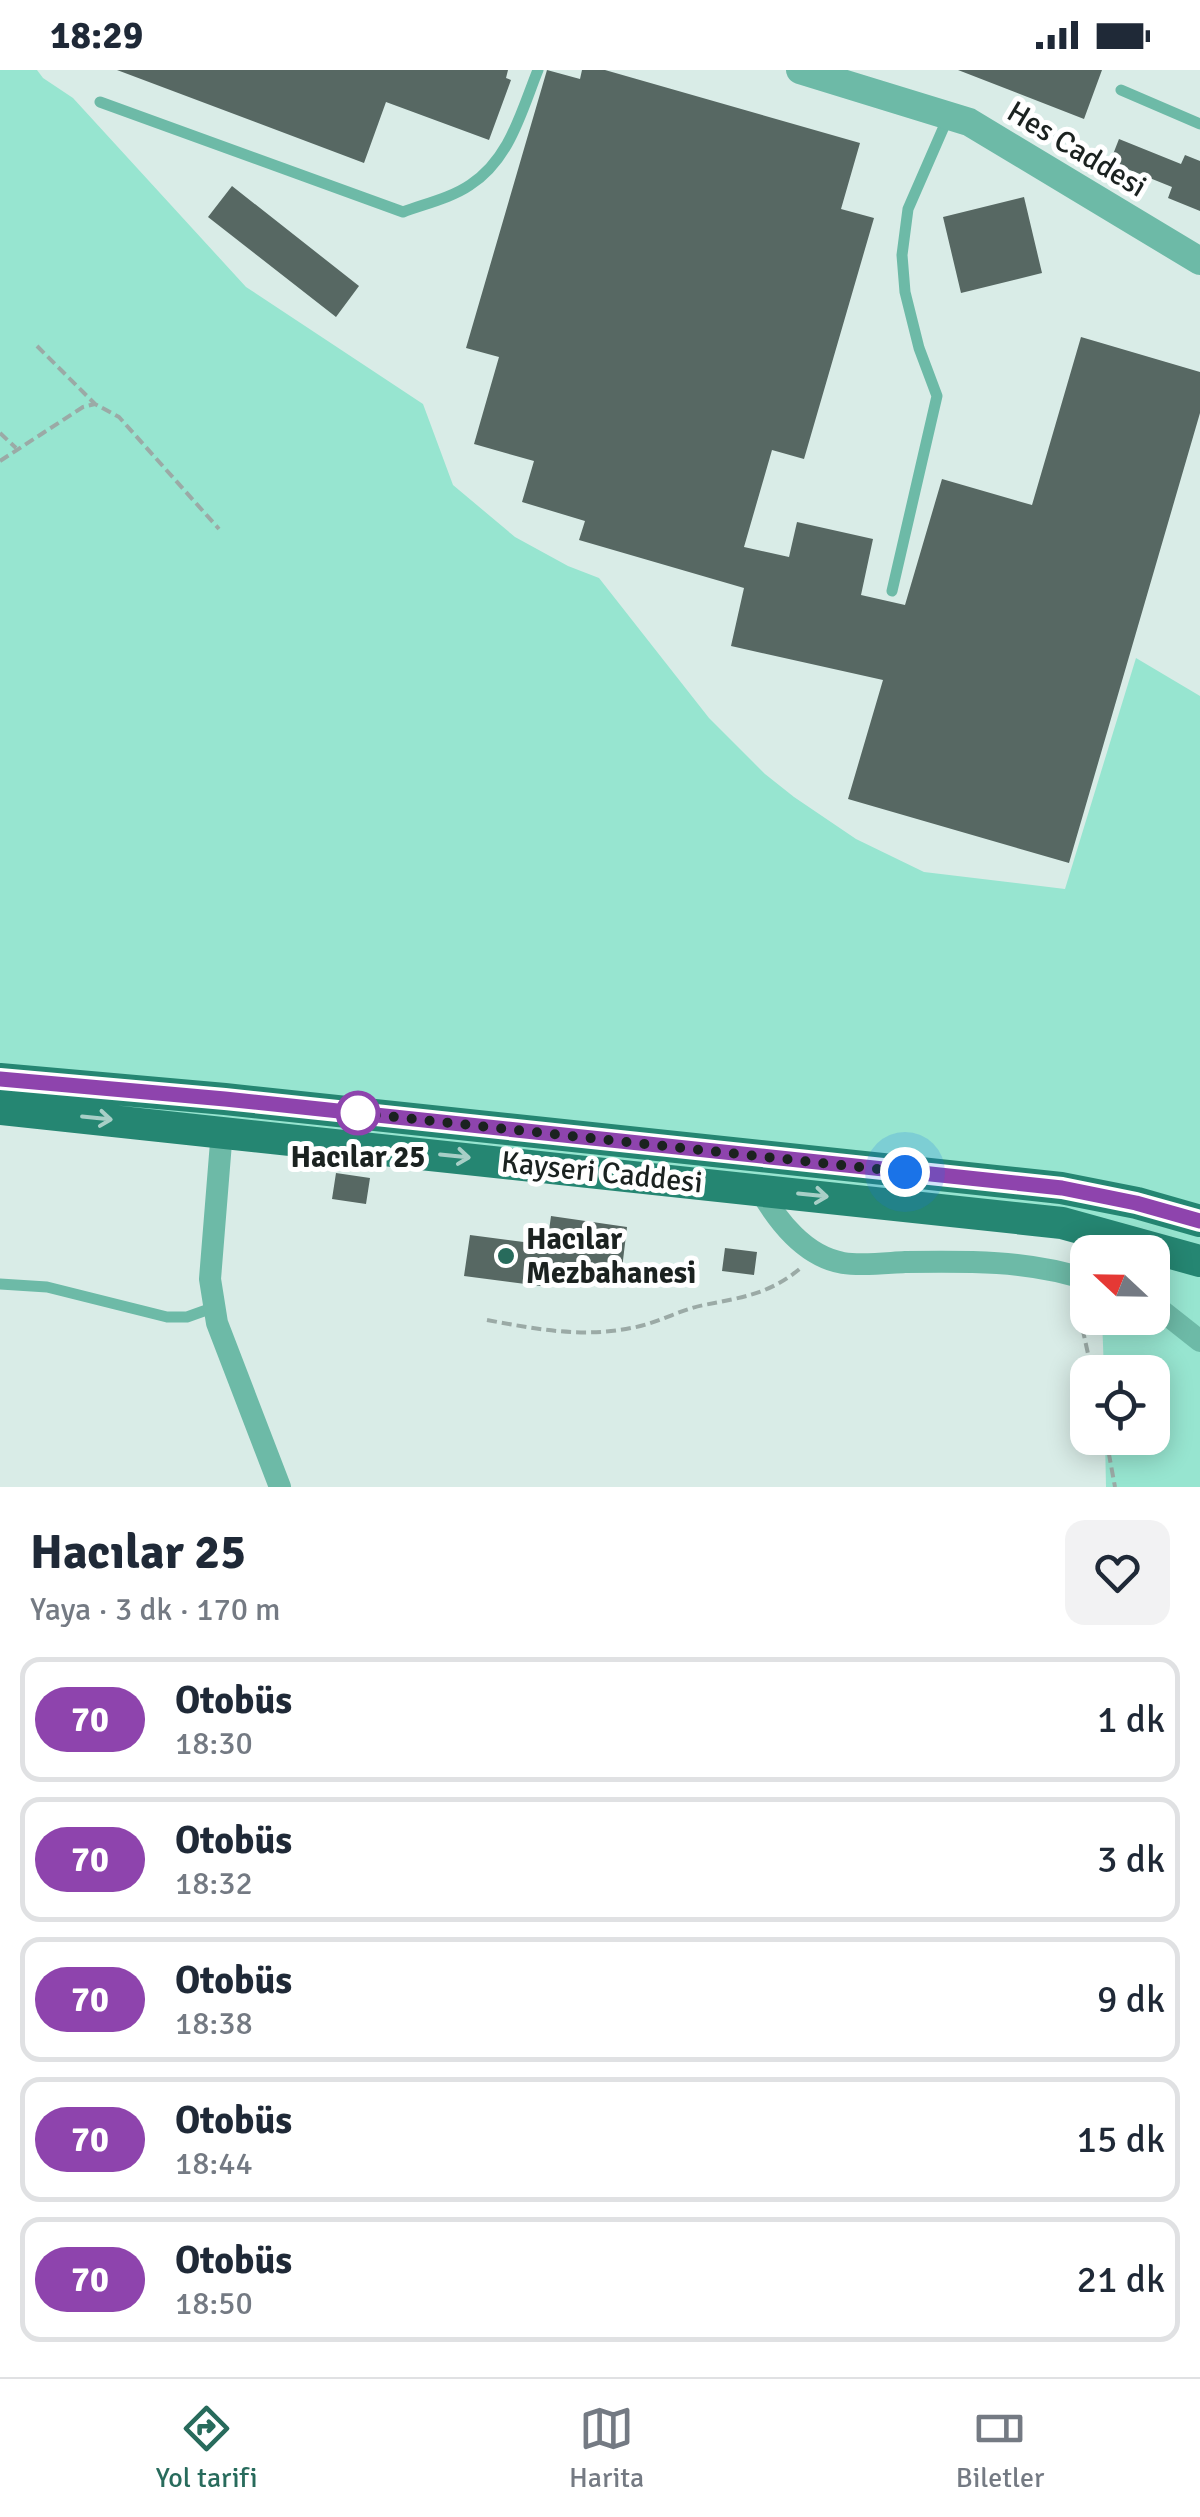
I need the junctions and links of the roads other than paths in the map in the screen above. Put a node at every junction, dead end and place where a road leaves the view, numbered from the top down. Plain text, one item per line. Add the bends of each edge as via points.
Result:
1 (538, 70) edge
2 (800, 70) edge
3 (1121, 90) dead end
4 (100, 102) dead end
5 (949, 114) junction
6 (1200, 124) edge
7 (1199, 259) edge
8 (892, 591) dead end
9 (0, 1079) edge
10 (0, 1109) edge
11 (223, 1115) junction
12 (759, 1189) junction
13 (1200, 1221) edge
14 (1200, 1260) edge
15 (1070, 1274) edge
16 (0, 1284) edge
17 (215, 1307) junction
18 (1170, 1318) edge
19 (1200, 1341) edge
20 (280, 1487) edge

1 - 4 lane via 492,168 467,188 403,212
2 - 5 street, Hes Caddesi
3 - 6 lane
5 - 7 street, Hes Caddesi
5 - 8 lane via 908,210 902,255 904,292 937,396
9 - 11 main road, Kayseri Caddesi
10 -> 11 main road, Kayseri Caddesi
11 -> 12 main road, Kayseri Caddesi
11 - 13 main road, Kayseri Caddesi via 1062,1188
11 - 17 street via 210,1279
12 -> 14 main road, Kayseri Caddesi via 1062,1223
12 - 15 street via 779,1222 807,1247 842,1263 957,1262
16 - 17 lane via 48,1287 167,1317 187,1318
17 - 20 street
18 - 19 street

